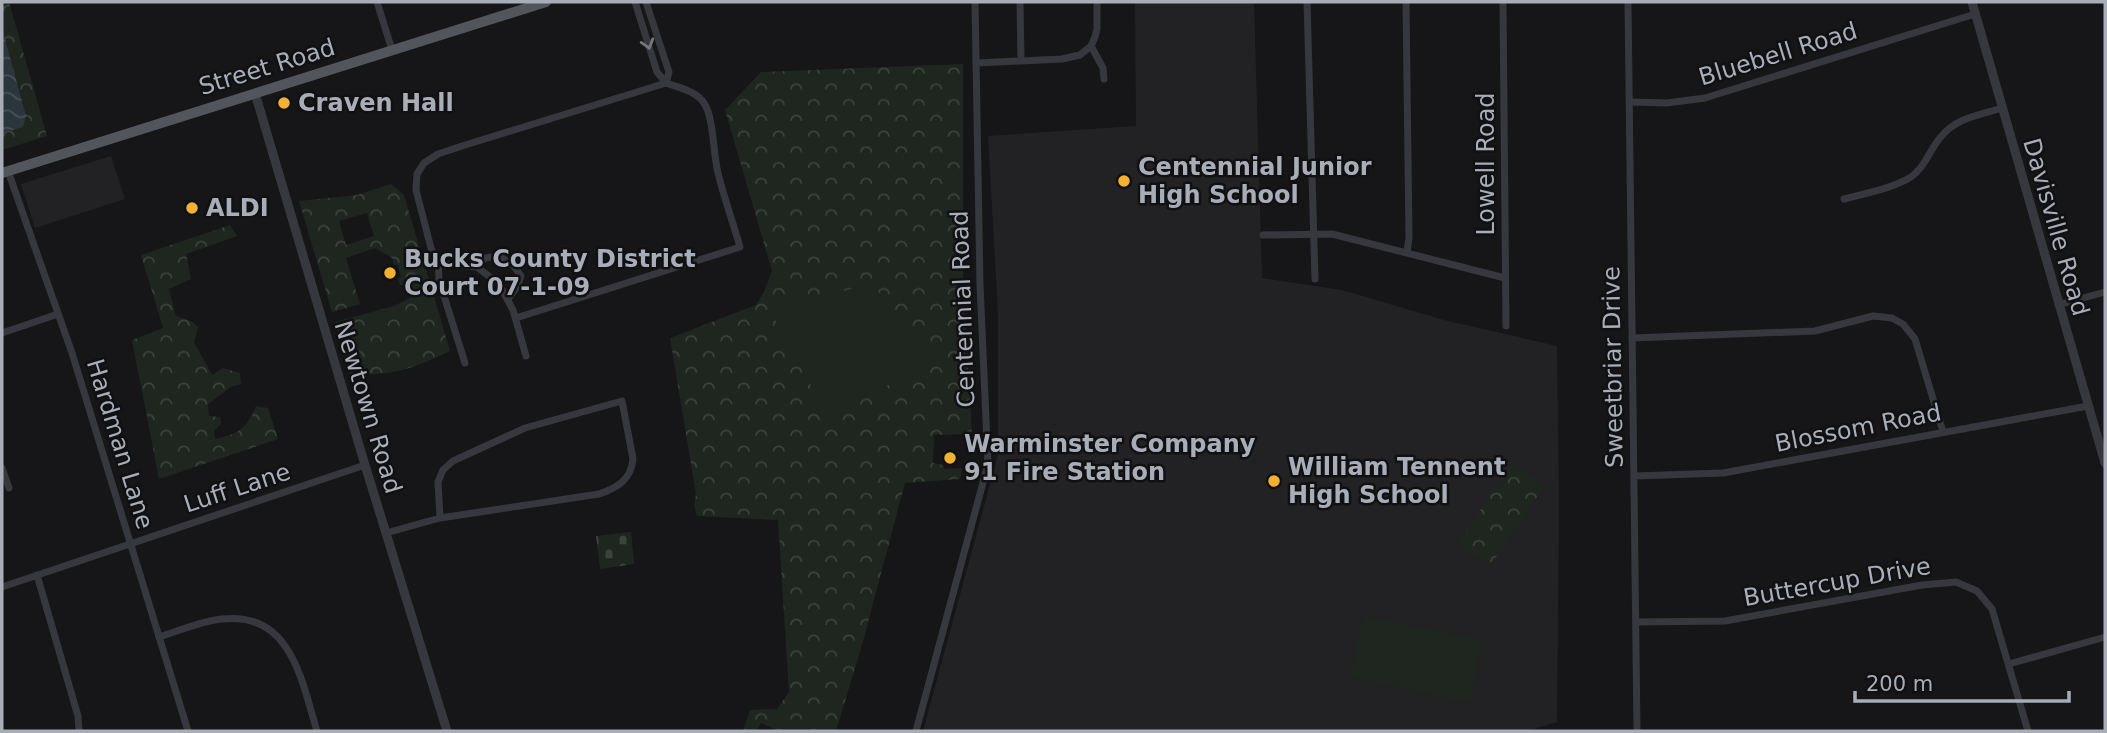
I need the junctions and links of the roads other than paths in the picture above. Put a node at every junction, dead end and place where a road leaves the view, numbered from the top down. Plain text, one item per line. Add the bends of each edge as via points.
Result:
1 (377, 2) edge
2 (546, 2) edge
3 (635, 2) edge
4 (646, 2) edge
5 (975, 2) edge
6 (1020, 2) edge
7 (1097, 2) edge
8 (1307, 2) edge
9 (1406, 2) edge
10 (1503, 2) edge
11 (1629, 2) edge
12 (1972, 2) edge
13 (1975, 14) junction
14 (1091, 46) junction
15 (392, 50) junction
16 (1021, 60) junction
17 (976, 63) junction
18 (1104, 79) dead end
19 (666, 83) junction
20 (255, 93) junction
21 (1630, 102) junction
22 (2002, 108) junction
23 (5, 172) edge
24 (1844, 199) dead end
25 (1314, 234) junction
26 (1263, 235) dead end
27 (1407, 252) junction
28 (438, 258) junction
29 (477, 267) junction
30 (1506, 278) junction
31 (1315, 279) dead end
32 (2105, 292) edge
33 (508, 299) junction
34 (2059, 305) junction
35 (58, 314) junction
36 (516, 318) junction
37 (1506, 326) dead end
38 (2, 333) edge
39 (1632, 338) junction
40 (526, 356) dead end
41 (465, 363) dead end
42 (2088, 406) junction
43 (1943, 432) junction
44 (2105, 463) edge
45 (365, 466) junction
46 (2, 468) edge
47 (1634, 476) junction
48 (9, 488) dead end
49 (440, 518) junction
50 (386, 533) junction
51 (131, 544) junction
52 (37, 575) junction
53 (2, 587) edge
54 (1636, 622) junction
55 (159, 637) junction
56 (2105, 637) edge
57 (2009, 664) junction
58 (79, 731) edge
59 (188, 731) edge
60 (317, 731) edge
61 (447, 731) edge
62 (916, 731) edge
63 (1637, 731) edge
64 (2028, 731) edge

1 - 15 street
2 - 15 main road, Street Road
3 -> 19 street via 657,72
4 - 19 street via 670,72
5 - 17 street, Centennial Road
6 - 16 street
7 - 14 street via 1097,29
8 - 25 street
9 - 27 street
10 - 30 street, Lowell Road
11 - 21 street, Sweetbriar Drive
12 - 13 street, Davisville Road
13 - 21 street, Bluebell Road via 1712,96 1684,102
13 - 22 street, Davisville Road
14 - 16 street via 1072,58
14 - 18 street
15 - 20 main road, Street Road
16 - 17 street
17 - 62 street, Centennial Road via 988,464
19 - 28 street via 438,154 424,163 417,174 416,190 432,252
19 - 36 street via 693,92 704,102 718,175 740,247
20 - 23 main road, Street Road
20 - 45 street, Newtown Road
21 - 39 street, Sweetbriar Drive
22 - 24 street via 1950,126 1910,177
22 - 34 street, Davisville Road
23 - 35 street, Hardman Lane
25 - 26 street
25 - 27 street
25 - 31 street
27 - 30 street
28 - 29 street via 445,264
28 - 41 street via 439,280
29 - 33 street via 499,284
29 - 33 street via 485,258 499,256 513,265 521,276
30 - 37 street, Lowell Road
32 - 34 street
33 - 36 street
34 - 42 street, Davisville Road
35 - 38 street
35 - 51 street, Hardman Lane
36 - 40 street
39 - 43 street via 1815,331 1872,316 1892,318 1915,339
39 - 47 street, Sweetbriar Drive
42 - 43 street, Blossom Road
42 - 44 street, Davisville Road
43 - 47 street, Blossom Road via 1723,473
45 - 50 street, Newtown Road
45 - 51 street, Luff Lane
46 - 48 street
47 - 54 street, Sweetbriar Drive
49 - 49 street via 599,494 621,484 632,467 622,401 525,428 453,461 438,482
49 - 50 street
50 - 61 street, Newtown Road
51 - 52 street, Luff Lane
51 - 55 street, Hardman Lane
52 - 53 street, Luff Lane
52 - 58 street
54 - 57 street, Buttercup Drive via 1725,621 1956,582 1977,591 1992,609
54 - 63 street, Sweetbriar Drive
55 - 59 street, Hardman Lane
55 - 60 street via 223,619 246,620 265,628 295,661
56 - 57 street
57 - 64 street, Buttercup Drive

